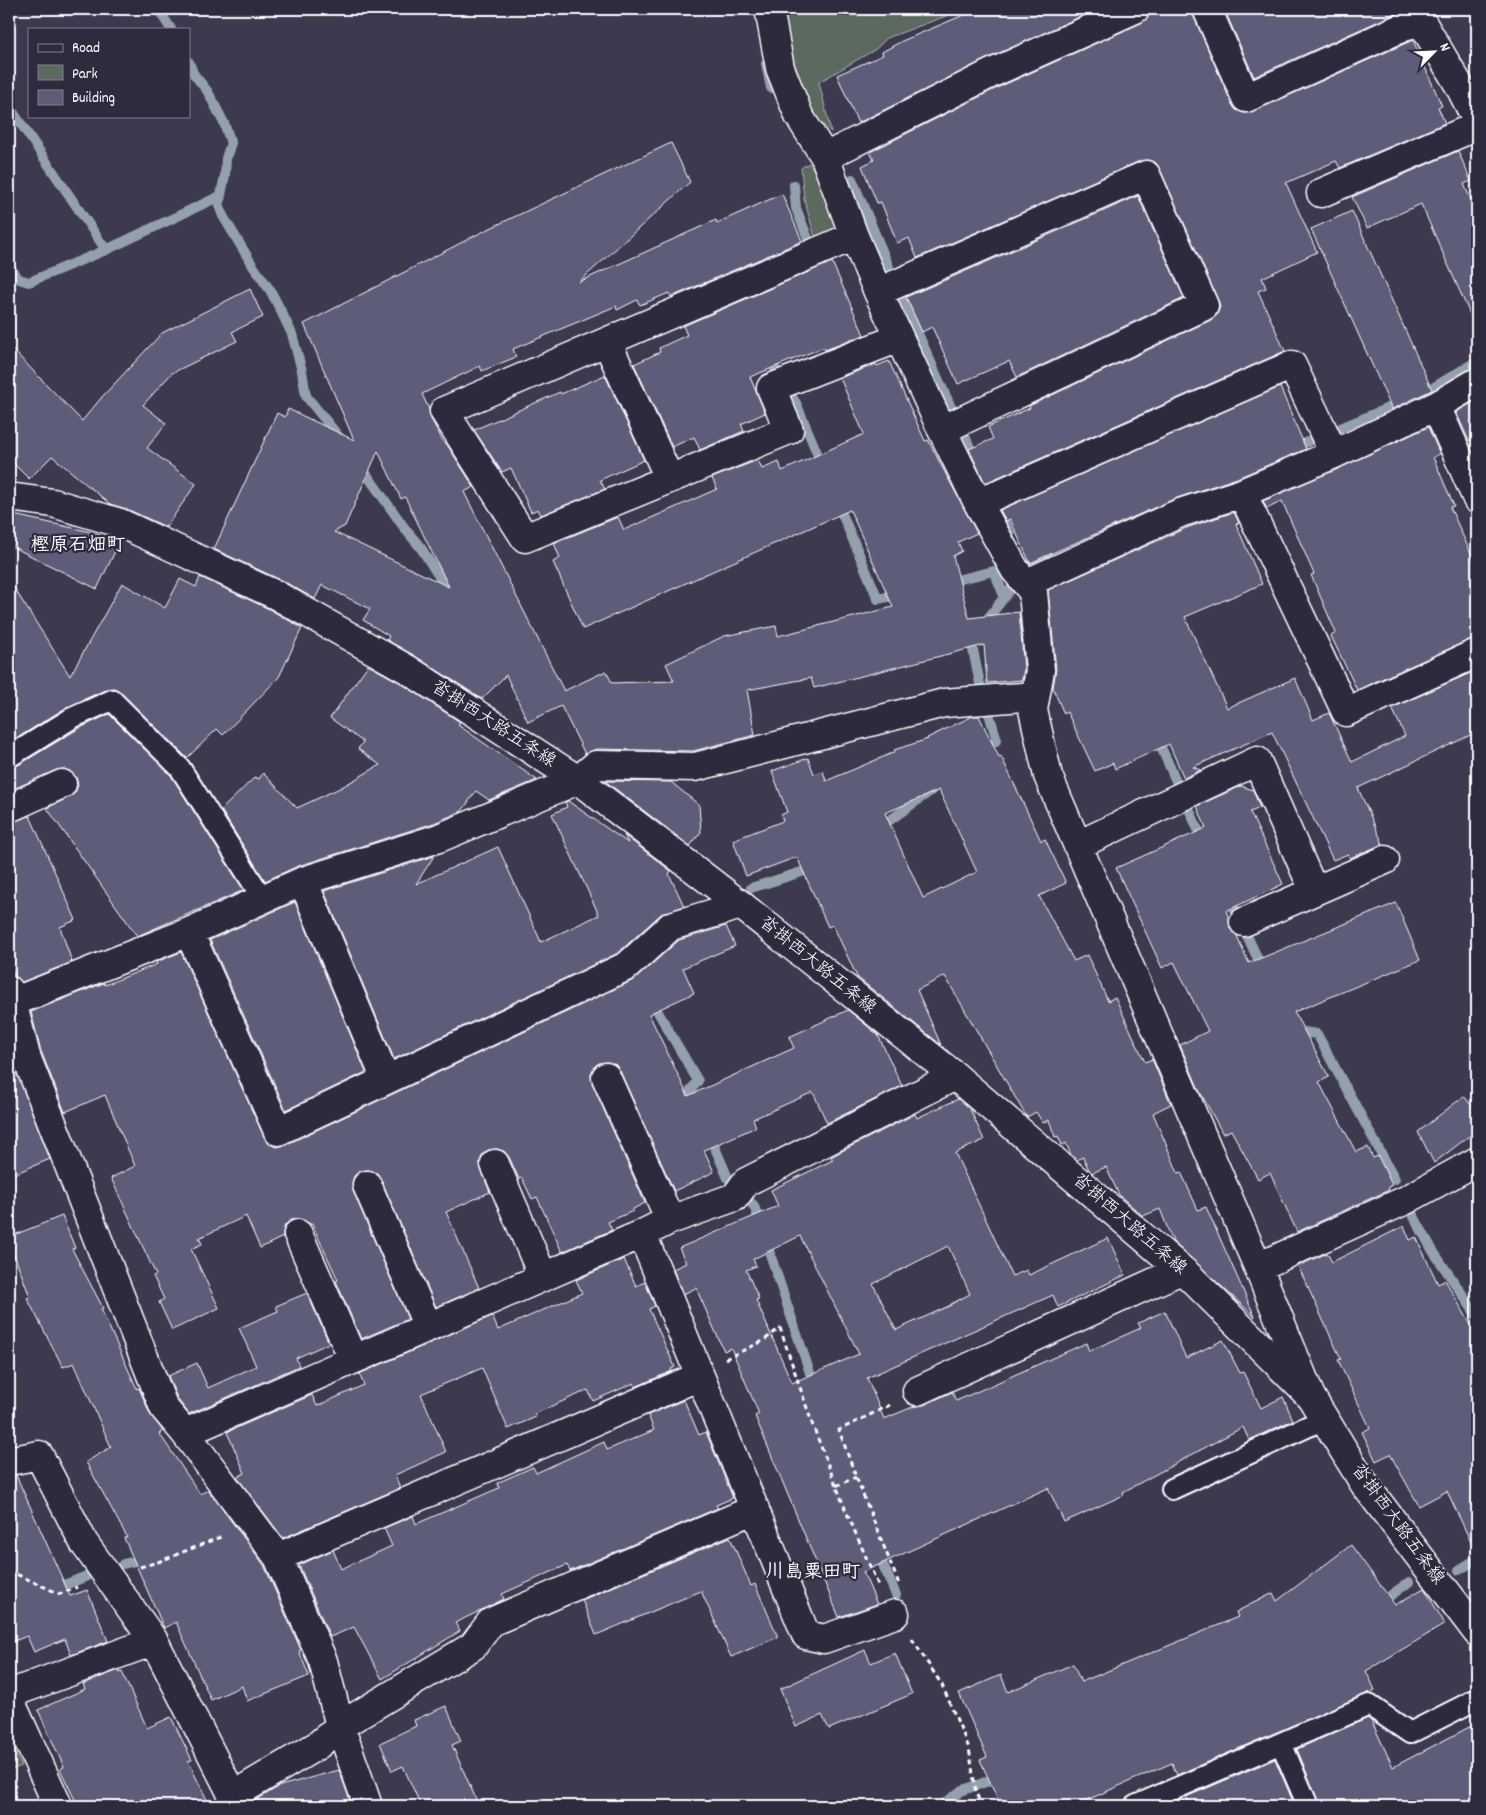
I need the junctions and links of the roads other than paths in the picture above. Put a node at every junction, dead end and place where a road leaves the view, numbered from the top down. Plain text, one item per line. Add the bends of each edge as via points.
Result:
1 (769, 9) edge
2 (1135, 9) edge
3 (1207, 9) edge
4 (1416, 14) edge
5 (1468, 81) edge
6 (1477, 120) edge
7 (1477, 126) edge
8 (825, 157) junction
9 (1321, 193) dead end
10 (854, 236) junction
11 (878, 292) junction
12 (899, 338) junction
13 (607, 342) junction
14 (1477, 382) edge
15 (1436, 406) junction
16 (942, 430) junction
17 (1329, 443) junction
18 (669, 478) junction
19 (1242, 492) junction
20 (9, 497) edge
21 (1477, 499) edge
22 (978, 503) junction
23 (1021, 576) junction
24 (1477, 653) edge
25 (1035, 696) junction
26 (9, 757) edge
27 (578, 780) junction
28 (62, 784) dead end
29 (9, 808) edge
30 (1078, 845) junction
31 (1385, 860) dead end
32 (303, 881) junction
33 (1314, 892) junction
34 (263, 899) junction
35 (741, 905) junction
36 (1244, 922) dead end
37 (189, 932) junction
38 (12, 1008) edge
39 (955, 1076) junction
40 (606, 1078) dead end
41 (386, 1080) junction
42 (1477, 1161) edge
43 (495, 1164) dead end
44 (367, 1185) dead end
45 (670, 1220) junction
46 (298, 1234) dead end
47 (642, 1234) junction
48 (1258, 1266) junction
49 (1182, 1270) junction
50 (542, 1277) junction
51 (428, 1327) junction
52 (353, 1359) junction
53 (700, 1374) junction
54 (917, 1391) road end
55 (1317, 1408) junction
56 (185, 1432) junction
57 (9, 1462) edge
58 (1172, 1489) dead end
59 (755, 1509) junction
60 (278, 1558) junction
61 (895, 1607) road end
62 (1477, 1632) edge
63 (154, 1641) junction
64 (9, 1694) edge
65 (9, 1698) edge
66 (1477, 1699) edge
67 (340, 1726) junction
68 (1281, 1742) junction
69 (235, 1801) edge
70 (58, 1806) edge
71 (368, 1806) edge
72 (1135, 1806) edge
73 (1308, 1806) edge

1 - 8 street via 780,68 799,116
2 - 8 street via 992,73
3 - 4 street via 1246,98
4 - 5 street
5 - 6 street
7 - 9 street
8 - 10 street
10 - 11 street
10 - 13 street
11 - 12 street
11 - 16 street via 1146,174 1204,306
12 - 16 street
12 - 18 street via 771,388 789,430
13 - 18 street
13 - 18 street via 444,411 525,538
14 - 15 street
15 - 17 street
15 - 21 street
16 - 22 street
17 - 19 street
17 - 22 street via 1292,364
19 - 23 street
19 - 24 street via 1346,712
20 - 27 street, 沓掛西大路五条線 via 53,503 120,523 276,596 407,669
22 - 23 street
23 - 25 street via 1033,592 1040,670
25 - 27 street via 944,702 695,767 596,765
25 - 30 street via 1033,710 1048,776
26 - 34 lane via 72,718 112,700 180,768
27 - 32 street via 439,838
27 - 35 street, 沓掛西大路五条線
28 - 29 street
30 - 33 street via 1257,761
30 - 48 street
31 - 33 street
32 - 34 street
32 - 41 street
33 - 36 street
34 - 37 street
35 - 39 street, 沓掛西大路五条線
35 - 41 street via 670,926 633,961
37 - 38 street
37 - 41 street via 278,1131
38 - 56 street via 26,1056 164,1408
39 - 45 street via 741,1189
39 - 49 street, 沓掛西大路五条線
40 - 45 street
42 - 48 street via 1406,1200
43 - 50 street
44 - 51 street
45 - 47 street
46 - 52 street
47 - 50 street
47 - 53 street
48 - 55 street
49 - 54 street
49 - 55 street, 沓掛西大路五条線
50 - 51 street
51 - 52 street
52 - 56 street
53 - 59 street
53 - 60 street
55 - 58 lane
55 - 62 street, 沓掛西大路五条線 via 1365,1485
56 - 60 street
57 - 63 street via 39,1455 84,1543
59 - 61 street via 806,1635 824,1639
59 - 67 street via 491,1622 473,1646
60 - 67 street via 323,1661
63 - 64 street
63 - 69 street
65 - 70 street
66 - 68 lane via 1410,1733 1369,1705
67 - 69 street via 318,1745
67 - 71 street
68 - 72 lane
68 - 73 lane

